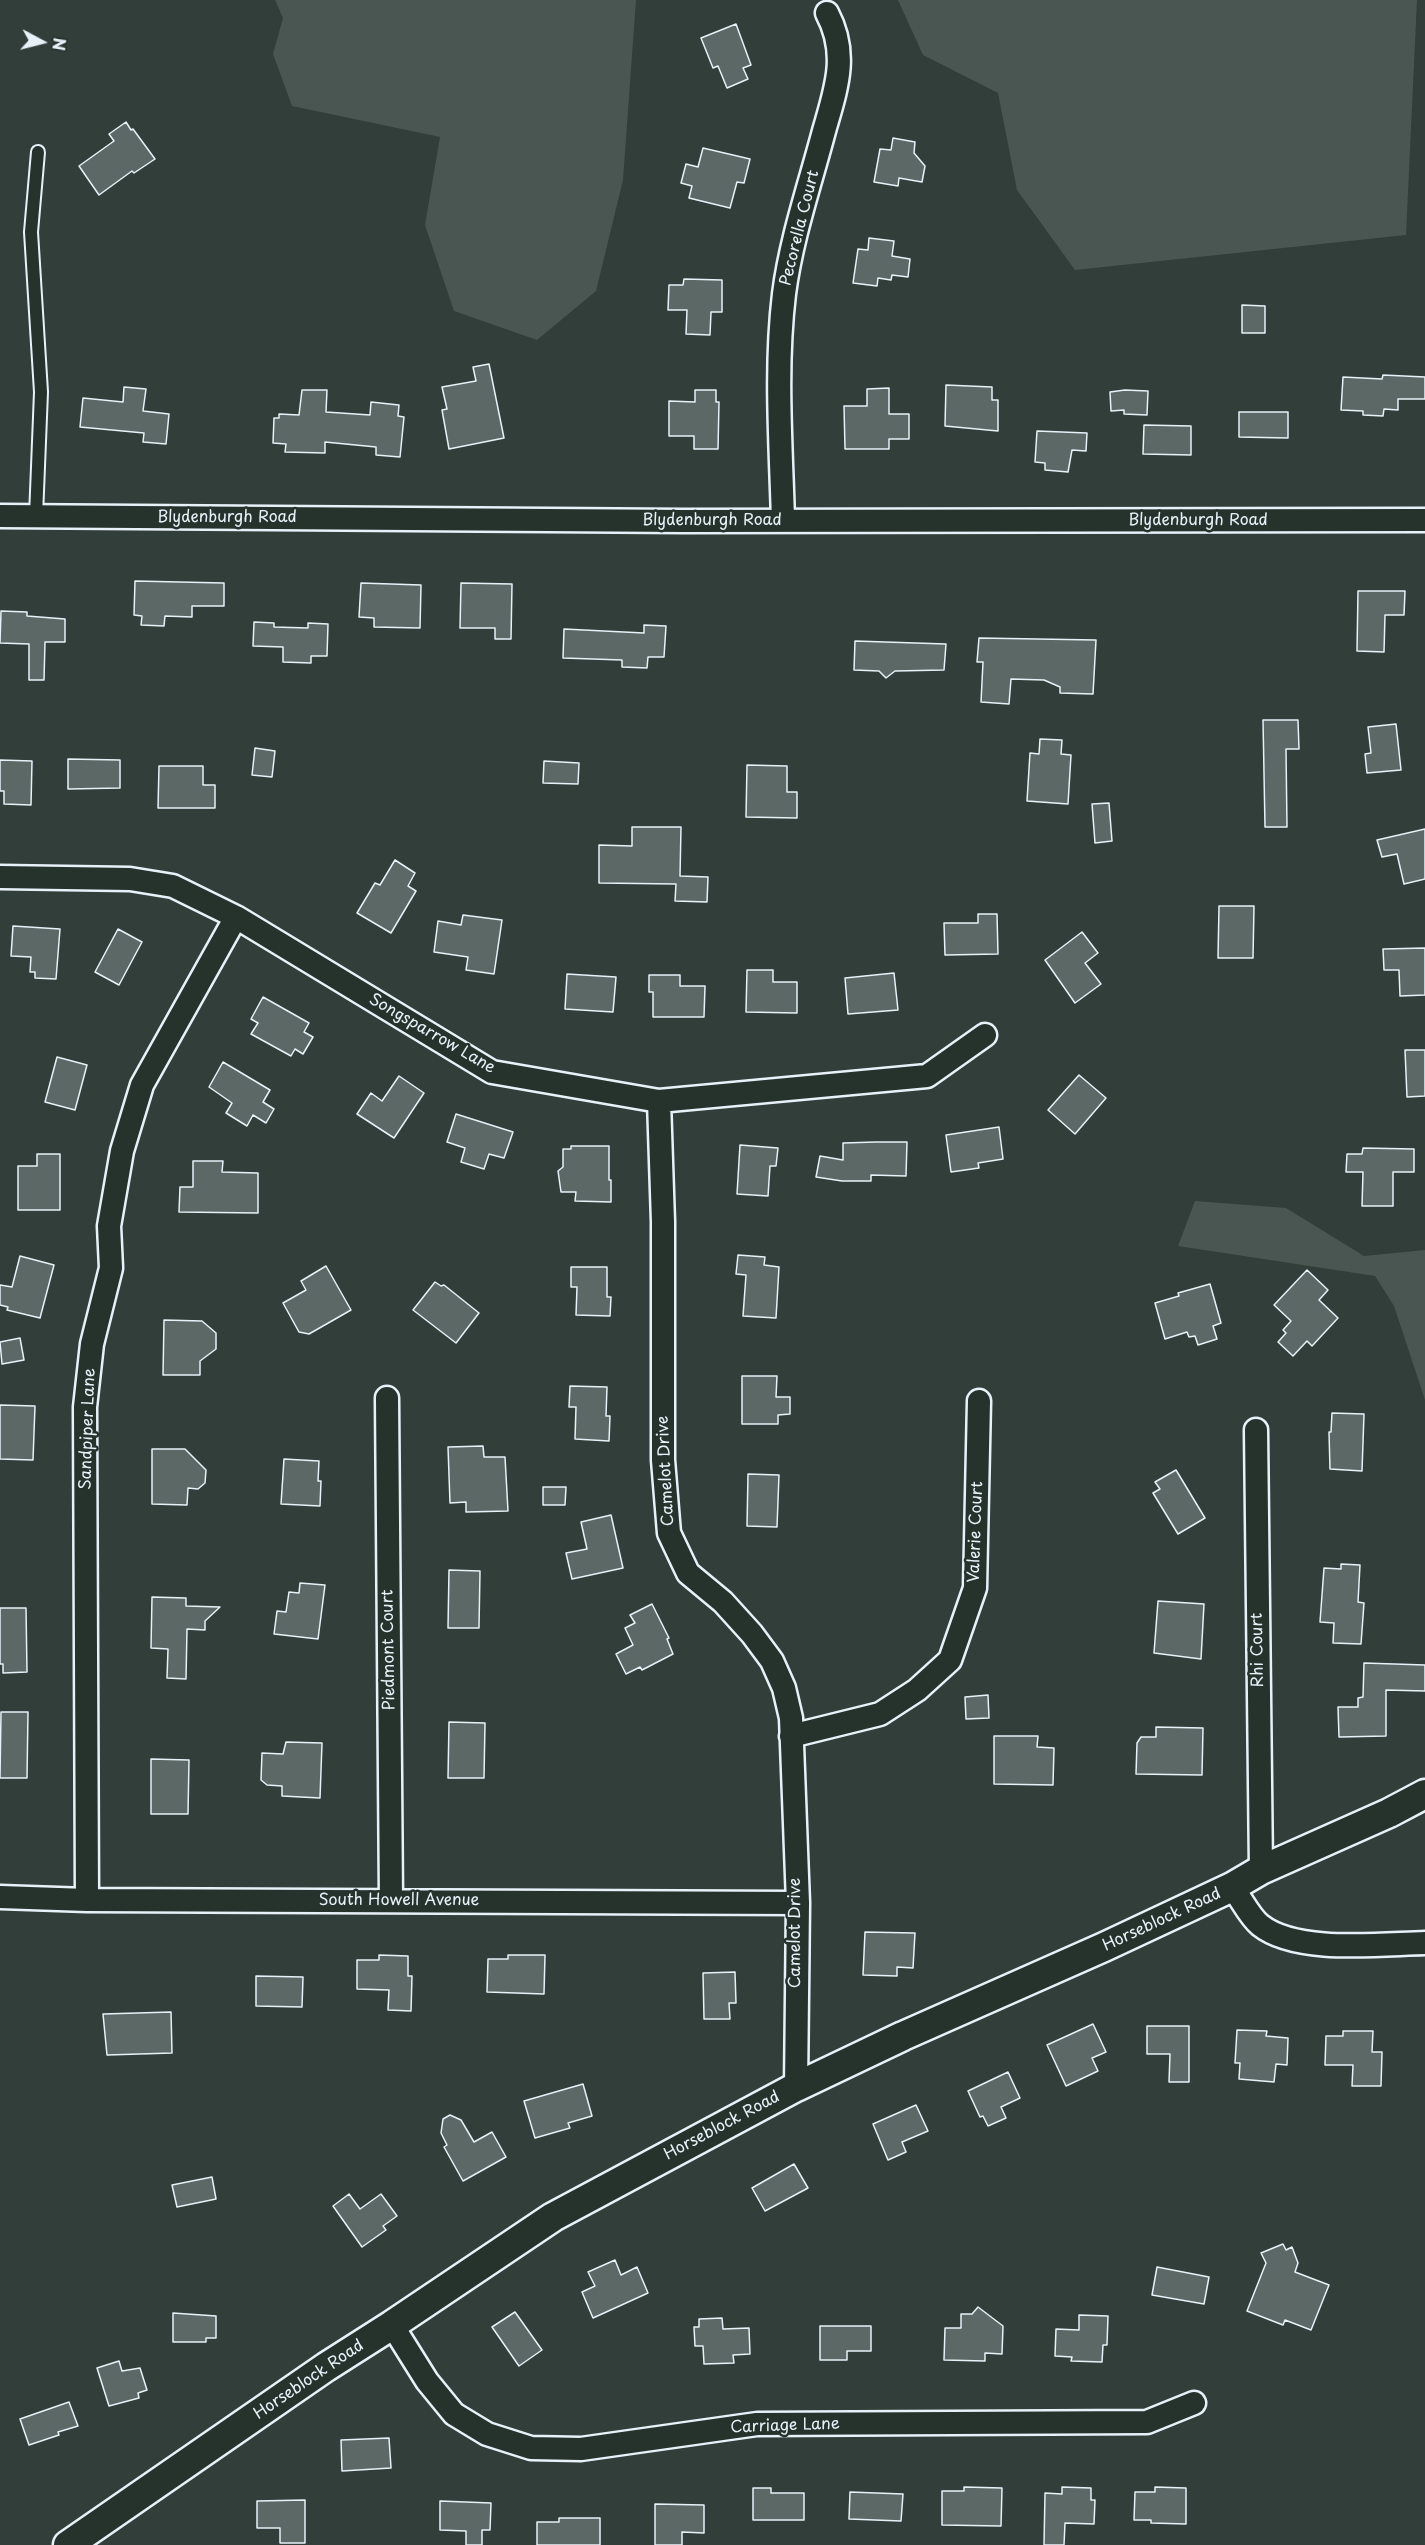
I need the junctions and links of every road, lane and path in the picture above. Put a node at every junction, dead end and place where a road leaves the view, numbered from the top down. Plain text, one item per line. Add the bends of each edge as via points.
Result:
1 (827, 13) dead end
2 (38, 152) dead end
3 (0, 516) edge
4 (36, 516) junction
5 (1425, 520) edge
6 (783, 521) junction
7 (0, 877) edge
8 (236, 917) junction
9 (985, 1035) dead end
10 (659, 1101) junction
11 (387, 1398) dead end
12 (979, 1401) dead end
13 (1256, 1430) dead end
14 (791, 1736) junction
15 (1425, 1794) edge
16 (1261, 1869) junction
17 (1232, 1887) junction
18 (0, 1897) edge
19 (87, 1900) junction
20 (391, 1902) junction
21 (798, 1903) junction
22 (1425, 1943) edge
23 (796, 2087) junction
24 (392, 2325) junction
25 (1194, 2403) dead end
26 (68, 2545) edge

1 - 6 street, Pecorella Court via 837,32 840,72 784,293 779,351
2 - 4 lane via 31,232 40,392
3 - 4 street, Blydenburgh Road
4 - 6 street, Blydenburgh Road
5 - 6 street, Blydenburgh Road
7 - 8 street, Songsparrow Lane via 130,879 173,886
8 - 10 street, Songsparrow Lane via 492,1072
8 - 19 street, Sandpiper Lane via 142,1085 122,1151 109,1226 111,1268 92,1344 85,1407
9 - 10 street, Songsparrow Lane via 927,1076
10 - 14 street, Camelot Drive via 663,1460 669,1533 688,1573 723,1602 772,1661 784,1688
11 - 20 street, Piedmont Court
12 - 14 street, Valerie Court via 975,1588 950,1660 917,1690 880,1714
13 - 16 street, Rhi Court
14 - 21 street, Camelot Drive
15 - 16 street, Horseblock Road
16 - 17 street, Horseblock Road
17 - 22 street via 1260,1924 1287,1939 1317,1944
17 - 23 street, Horseblock Road
18 - 19 street, South Howell Avenue
19 - 20 street, South Howell Avenue
20 - 21 street, South Howell Avenue
21 - 23 street, Camelot Drive
23 - 24 street, Horseblock Road via 553,2217
24 - 25 street, Carriage Lane via 454,2414 487,2434 531,2448 581,2449 757,2424 1147,2422
24 - 26 street, Horseblock Road

